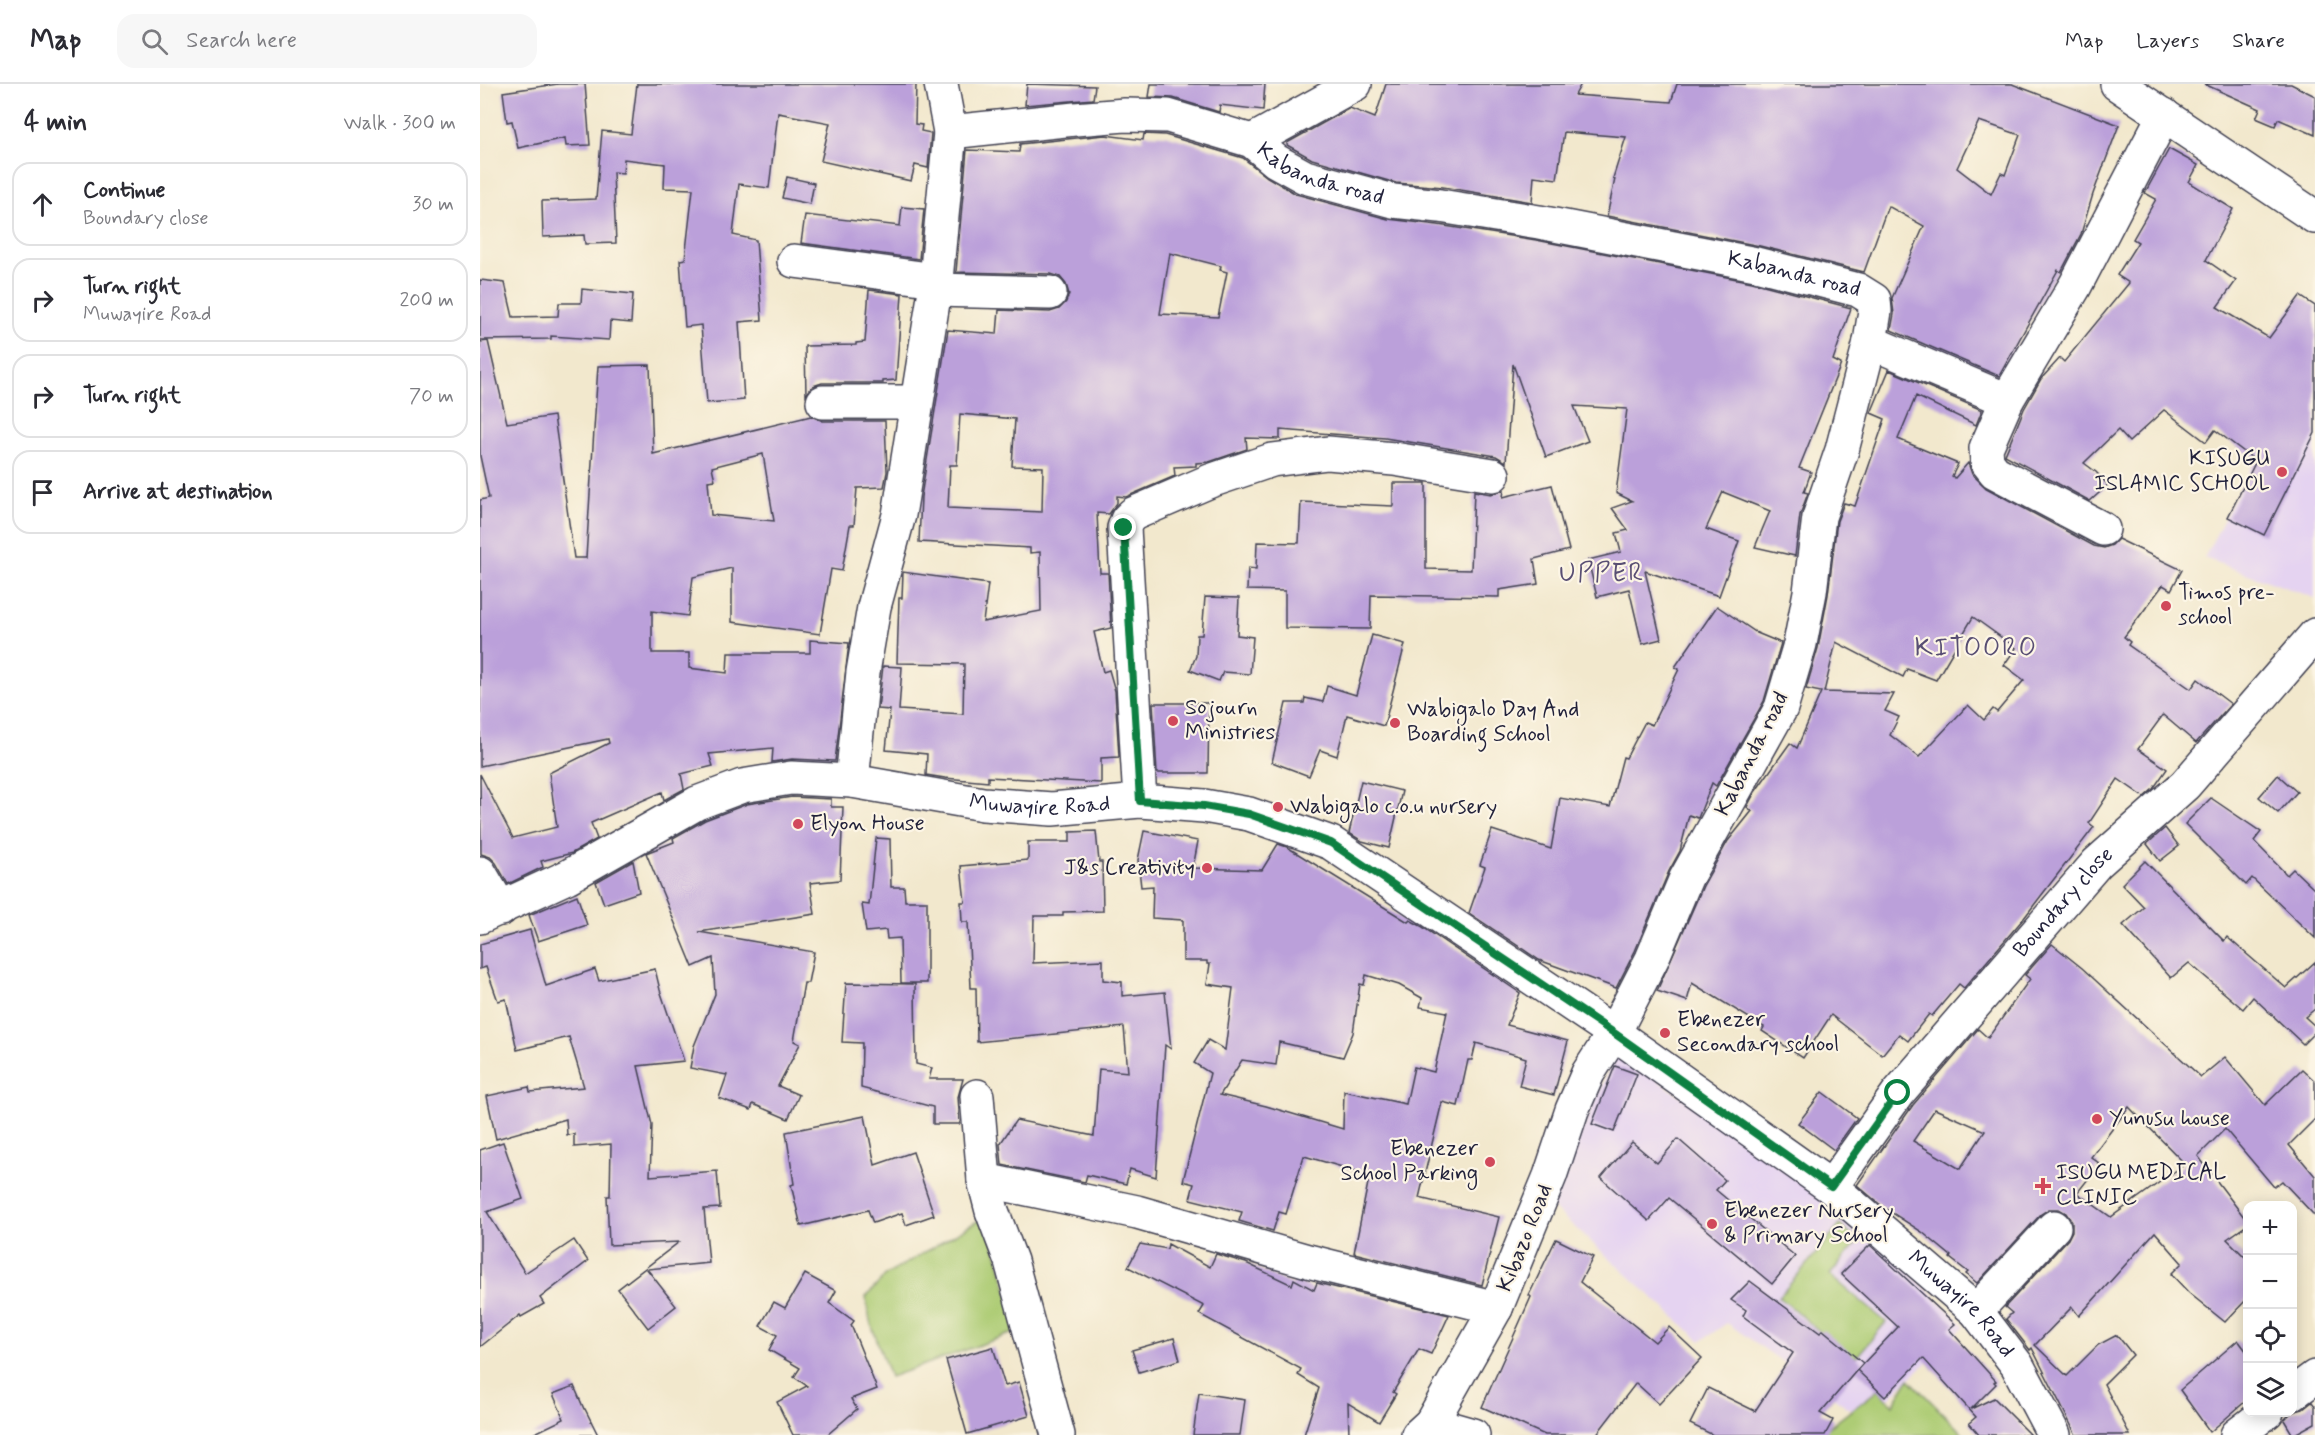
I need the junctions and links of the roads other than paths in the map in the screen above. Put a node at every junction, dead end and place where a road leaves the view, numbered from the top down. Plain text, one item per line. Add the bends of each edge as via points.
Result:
1 (941, 84) edge
2 (1355, 84) edge
3 (2117, 84) edge
4 (2164, 116) junction
5 (950, 132) junction
6 (1252, 141) junction
7 (2315, 217) edge
8 (794, 261) dead end
9 (935, 285) junction
10 (1050, 293) dead end
11 (1870, 342) junction
12 (2007, 400) junction
13 (823, 402) dead end
14 (916, 402) junction
15 (1493, 475) dead end
16 (2103, 529) dead end
17 (2315, 635) edge
18 (852, 781) junction
19 (1140, 801) junction
20 (480, 873) edge
21 (490, 913) edge
22 (1614, 1033) junction
23 (978, 1096) dead end
24 (984, 1180) junction
25 (1831, 1187) junction
26 (2054, 1227) dead end
27 (1496, 1308) junction
28 (1976, 1311) junction
29 (2315, 1377) edge
30 (2297, 1390) edge
31 (2261, 1417) edge
32 (1424, 1429) edge
33 (1058, 1435) edge
34 (1473, 1435) edge
35 (2054, 1435) edge
36 (2236, 1435) edge

1 - 5 street
2 - 6 street
3 - 4 street
4 - 7 street
4 - 12 street via 2075,286
5 - 6 street, Kabanda road via 1085,118 1168,116
5 - 9 street
6 - 11 street, Kabanda road via 1276,161 1305,177 1393,201 1539,222 1756,264 1858,290 1874,300
8 - 9 street
9 - 10 street
9 - 14 street
11 - 12 street
11 - 22 street, Kabanda road via 1842,450 1819,517 1800,644 1780,708 1686,878 1652,959
12 - 16 street via 1986,448 1987,462 1995,472
13 - 14 street
14 - 18 street via 899,515 874,608 863,672
15 - 19 street via 1328,453 1272,460 1210,481 1126,520
17 - 25 street, Boundary close via 2185,785 2097,863 1898,1093
18 - 19 street, Muwayire Road via 983,804 1052,808
18 - 21 street, Muwayire Road via 791,778 742,786 697,803 567,877
19 - 22 street, Muwayire Road via 1249,814 1331,843
20 - 21 street
22 - 25 street, Muwayire Road
22 - 27 street, Kibazo Road via 1588,1072
23 - 24 street
24 - 27 street via 1137,1212 1308,1261
24 - 33 street via 1011,1261
25 - 28 street, Muwayire Road
26 - 28 street
27 - 32 street, Kibazo Road
28 - 35 street, Muwayire Road via 2017,1365
29 - 30 street
31 - 36 street
32 - 34 street

